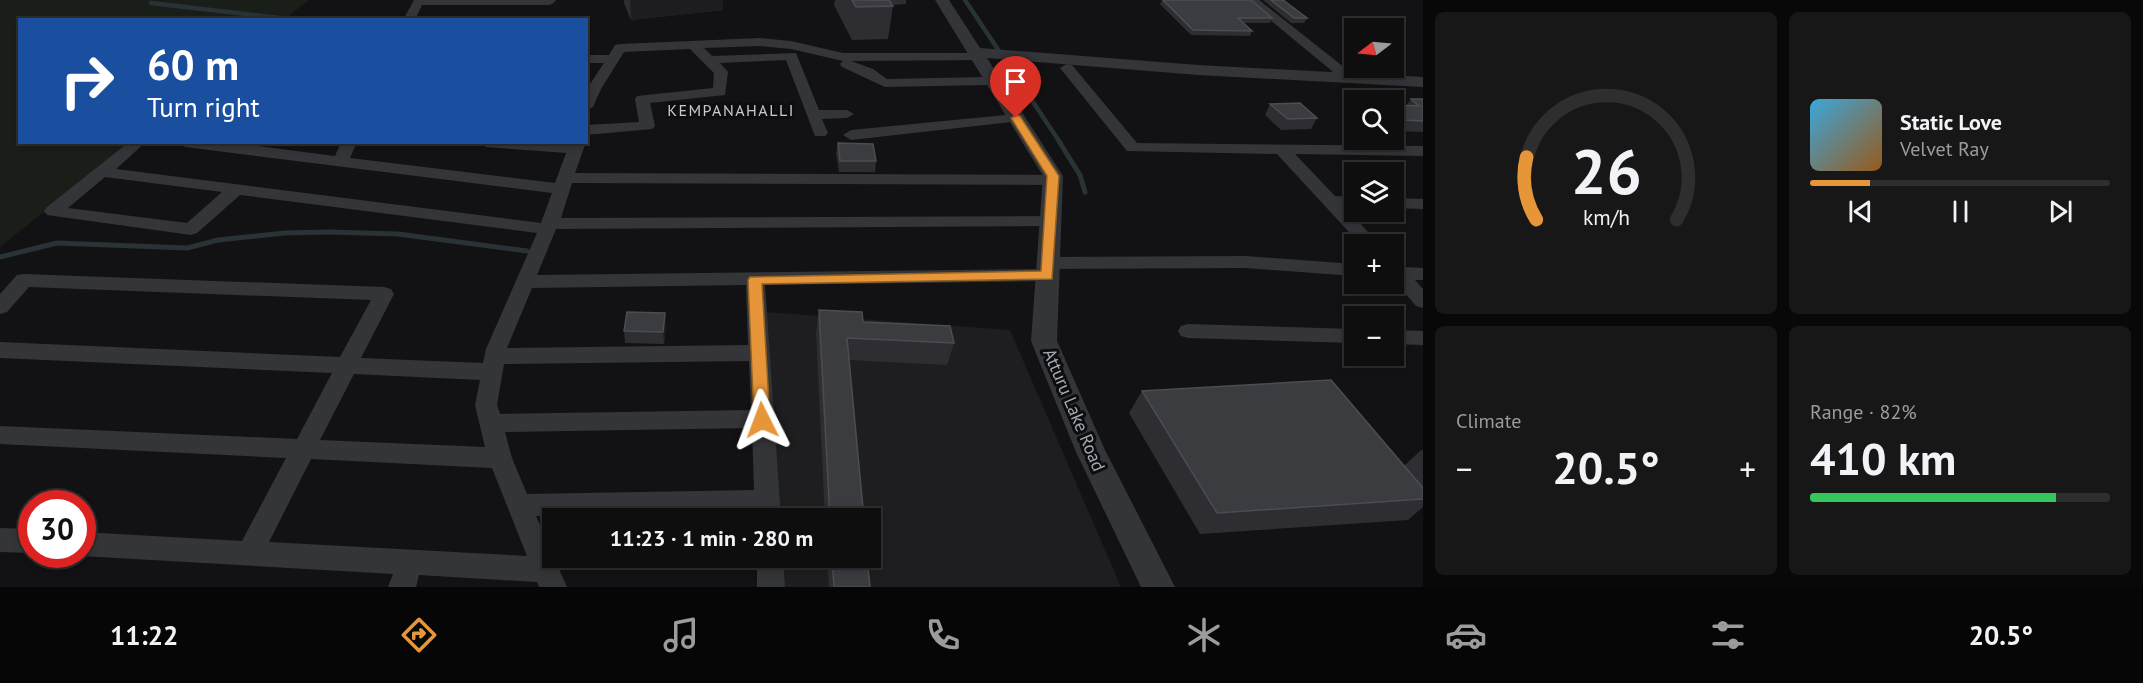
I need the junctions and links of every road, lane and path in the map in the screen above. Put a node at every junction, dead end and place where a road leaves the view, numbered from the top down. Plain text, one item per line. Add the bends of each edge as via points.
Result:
1 (942, 0) edge
2 (1251, 0) edge
3 (549, 4) edge
4 (410, 18) edge
5 (693, 45) junction
6 (791, 50) junction
7 (976, 55) junction
8 (588, 59) edge
9 (613, 59) junction
10 (708, 60) junction
11 (847, 64) dead end
12 (1067, 68) dead end
13 (1344, 74) edge
14 (1344, 78) edge
15 (1349, 78) edge
16 (987, 81) dead end
17 (1423, 82) edge
18 (588, 102) edge
19 (847, 114) dead end
20 (814, 115) junction
21 (1016, 118) junction
22 (820, 133) dead end
23 (851, 135) dead end
24 (588, 138) edge
25 (137, 144) edge
26 (200, 144) edge
27 (348, 144) edge
28 (578, 144) edge
29 (1281, 149) junction
30 (1423, 151) edge
31 (340, 162) junction
32 (103, 172) junction
33 (1053, 180) junction
34 (563, 183) junction
35 (236, 189) junction
36 (1330, 201) junction
37 (1344, 202) edge
38 (1404, 203) edge
39 (1423, 204) edge
40 (1050, 221) junction
41 (548, 227) junction
42 (1361, 234) edge
43 (1048, 269) junction
44 (1344, 269) edge
45 (1404, 272) edge
46 (1423, 273) edge
47 (755, 280) junction
48 (1404, 281) edge
49 (524, 282) junction
50 (1423, 301) edge
51 (0, 307) edge
52 (1188, 331) dead end
53 (1344, 336) edge
54 (1404, 337) edge
55 (1423, 338) edge
56 (0, 350) edge
57 (759, 353) junction
58 (493, 364) junction
59 (347, 365) junction
60 (762, 420) junction
61 (491, 423) junction
62 (0, 435) edge
63 (304, 449) junction
64 (500, 458) junction
65 (519, 505) junction
66 (668, 508) edge
67 (767, 508) edge
68 (0, 540) edge
69 (18, 541) edge
70 (96, 545) edge
71 (249, 554) junction
72 (770, 568) edge
73 (406, 575) edge
74 (549, 579) edge
75 (771, 587) edge
76 (1158, 587) edge

1 - 7 street
2 - 13 street
3 - 4 street via 418,2
5 - 6 street via 760,42
5 - 9 street via 620,48
5 - 10 street
6 - 7 street via 843,57
6 - 10 street
6 - 20 street
7 - 14 street
7 - 21 street
8 - 9 street
9 - 18 street
10 - 24 street via 721,72 720,92 642,99 646,126
11 - 16 street via 885,82
12 - 29 street via 1133,148
15 - 17 street
19 - 20 street
20 - 22 street
21 - 23 street
21 - 33 street
25 - 32 street
26 - 31 street
27 - 31 street
28 - 34 street
29 - 30 street
29 - 36 street
31 - 34 street
32 - 35 street
32 - 35 street via 53,211 191,229
33 - 34 street
33 - 40 street, Atturu Lake Road
34 - 41 street
35 - 41 street
36 - 37 street
36 - 42 street
38 - 39 street
40 - 41 street
40 - 43 street, Atturu Lake Road
41 - 49 street
43 - 44 street via 1245,261
43 - 47 street
43 - 76 street, Atturu Lake Road via 1044,341 1090,452
45 - 46 street
47 - 49 street
47 - 57 street
48 - 50 street
49 - 58 street
51 - 59 street via 24,280 384,294
52 - 53 street
54 - 55 street
56 - 59 street
57 - 58 street
57 - 60 street
58 - 59 street
58 - 61 street via 486,405
59 - 63 street
60 - 61 street
60 - 67 street
61 - 64 street
62 - 63 street
63 - 64 street
63 - 71 street
64 - 65 street
65 - 66 street
65 - 74 street
68 - 69 street
70 - 71 street
71 - 73 street
72 - 75 street
73 - 74 street

